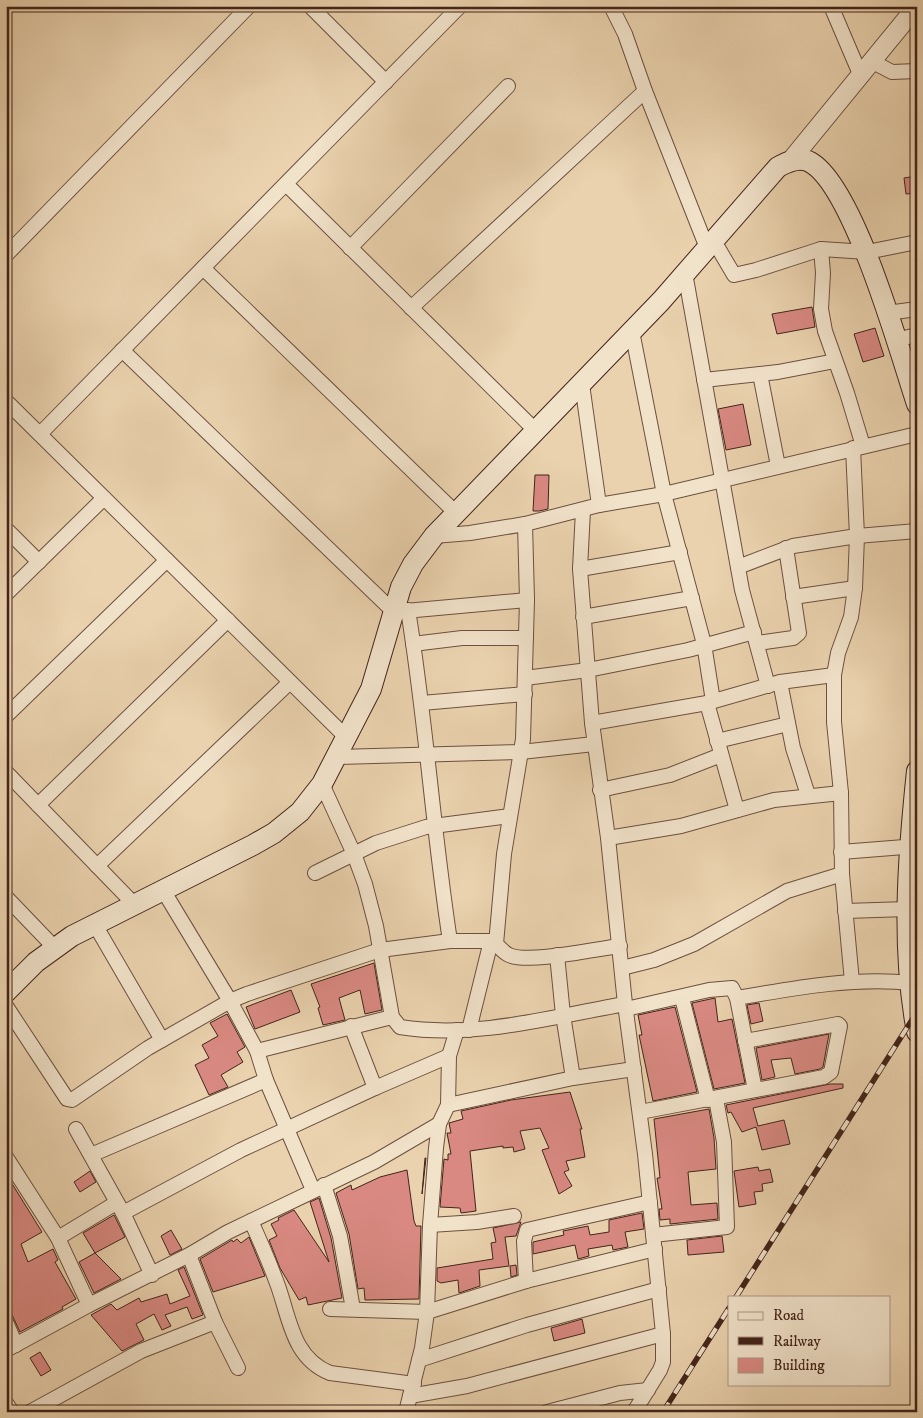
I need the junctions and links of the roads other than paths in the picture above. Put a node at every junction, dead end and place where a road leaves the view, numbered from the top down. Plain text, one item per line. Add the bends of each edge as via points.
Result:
1 (249, 6) edge
2 (310, 6) edge
3 (460, 6) edge
4 (611, 6) edge
5 (831, 6) edge
6 (917, 6) edge
7 (865, 68) junction
8 (917, 71) edge
9 (386, 82) junction
10 (508, 86) dead end
11 (645, 91) junction
12 (791, 160) junction
13 (286, 184) junction
14 (917, 242) edge
15 (710, 244) junction
16 (350, 248) junction
17 (821, 249) junction
18 (866, 252) junction
19 (6, 255) edge
20 (203, 268) junction
21 (685, 273) junction
22 (411, 308) junction
23 (917, 309) edge
24 (887, 313) junction
25 (632, 331) junction
26 (917, 336) edge
27 (895, 340) junction
28 (122, 350) junction
29 (835, 361) junction
30 (760, 374) junction
31 (704, 380) junction
32 (582, 384) junction
33 (6, 401) edge
34 (917, 404) edge
35 (536, 431) junction
36 (40, 434) junction
37 (917, 434) edge
38 (858, 447) junction
39 (778, 466) junction
40 (723, 479) junction
41 (664, 494) junction
42 (104, 498) junction
43 (599, 505) junction
44 (583, 510) junction
45 (456, 513) junction
46 (525, 524) junction
47 (6, 529) edge
48 (917, 532) edge
49 (434, 536) junction
50 (857, 536) junction
51 (786, 548) junction
52 (680, 552) junction
53 (167, 560) junction
54 (39, 562) junction
55 (738, 567) junction
56 (580, 569) junction
57 (854, 588) junction
58 (6, 594) edge
59 (793, 597) junction
60 (692, 598) junction
61 (527, 600) junction
62 (401, 611) junction
63 (583, 617) junction
64 (228, 620) junction
65 (526, 638) junction
66 (756, 638) junction
67 (413, 644) junction
68 (704, 644) junction
69 (588, 670) junction
70 (834, 675) junction
71 (525, 678) junction
72 (290, 682) junction
73 (774, 684) junction
74 (525, 694) junction
75 (710, 702) junction
76 (422, 703) junction
77 (6, 716) edge
78 (592, 723) junction
79 (788, 724) junction
80 (347, 738) junction
81 (717, 741) junction
82 (594, 744) junction
83 (521, 752) junction
84 (720, 755) junction
85 (426, 757) junction
86 (338, 758) junction
87 (917, 771) edge
88 (6, 772) edge
89 (322, 784) junction
90 (600, 790) junction
91 (841, 793) junction
92 (808, 795) junction
93 (38, 804) junction
94 (737, 810) junction
95 (510, 816) junction
96 (434, 826) junction
97 (608, 838) junction
98 (913, 847) edge
99 (841, 852) junction
100 (354, 854) junction
101 (97, 866) junction
102 (315, 873) dead end
103 (842, 874) junction
104 (163, 890) junction
105 (6, 897) edge
106 (134, 904) junction
107 (908, 909) junction
108 (845, 911) junction
109 (94, 923) junction
110 (450, 941) junction
111 (494, 942) junction
112 (620, 946) junction
113 (54, 947) junction
114 (380, 950) junction
115 (557, 955) junction
116 (622, 968) junction
117 (852, 982) junction
118 (912, 983) junction
119 (6, 992) edge
120 (682, 998) junction
121 (737, 998) junction
122 (230, 1001) junction
123 (6, 1006) edge
124 (625, 1007) junction
125 (563, 1015) junction
126 (392, 1017) junction
127 (350, 1026) junction
128 (463, 1030) junction
129 (917, 1032) edge
130 (162, 1040) junction
131 (745, 1041) junction
132 (257, 1051) junction
133 (449, 1056) junction
134 (634, 1069) junction
135 (573, 1078) junction
136 (266, 1080) junction
137 (375, 1088) junction
138 (755, 1090) junction
139 (712, 1100) junction
140 (448, 1105) junction
141 (640, 1112) junction
142 (439, 1124) junction
143 (287, 1128) junction
144 (76, 1129) dead end
145 (91, 1155) junction
146 (6, 1157) edge
147 (319, 1188) junction
148 (650, 1202) junction
149 (120, 1208) junction
150 (514, 1216) dead end
151 (251, 1221) junction
152 (430, 1225) junction
153 (58, 1238) junction
154 (654, 1242) junction
155 (189, 1255) junction
156 (152, 1275) junction
157 (526, 1281) junction
158 (659, 1289) junction
159 (89, 1305) junction
160 (330, 1309) dead end
161 (353, 1309) junction
162 (427, 1312) junction
163 (6, 1322) edge
164 (215, 1322) junction
165 (663, 1334) junction
166 (11, 1348) edge
167 (419, 1360) junction
168 (238, 1368) dead end
169 (412, 1390) junction
170 (648, 1390) junction
171 (6, 1403) edge
172 (12, 1412) edge
173 (30, 1412) edge
174 (406, 1412) edge
175 (547, 1412) edge
176 (634, 1412) edge

1 - 19 street
2 - 9 street
3 - 9 street
4 - 11 street via 625,34
5 - 7 street
6 - 7 street
7 - 8 street
7 - 12 street
9 - 13 street
10 - 16 street
11 - 15 street
11 - 22 street
12 - 15 main road via 778,167
12 - 18 main road via 808,161 831,181
13 - 16 street
13 - 20 street
14 - 18 street
15 - 17 street via 734,275
15 - 21 main road
16 - 22 street
17 - 18 street
17 - 29 street via 821,309
18 - 24 main road
20 - 28 street
20 - 45 street
21 - 25 main road
21 - 31 street
22 - 35 street
23 - 24 street
24 - 27 main road
25 - 32 main road
25 - 41 street
26 - 27 street
27 - 34 main road
28 - 36 street
28 - 62 street
29 - 30 street
29 - 38 street via 847,394
30 - 31 street
30 - 39 street
31 - 40 street
32 - 35 main road
32 - 43 street
33 - 36 street
35 - 45 main road
36 - 42 street
37 - 38 street
38 - 39 street
38 - 50 street
39 - 40 street
40 - 41 street
40 - 55 street
41 - 43 street
41 - 52 street
42 - 53 street
42 - 54 street
43 - 44 street
44 - 46 street
44 - 56 street
45 - 49 main road
46 - 49 street
46 - 61 street
47 - 54 street
48 - 50 street
49 - 62 main road via 401,587
50 - 51 street
50 - 57 street
51 - 55 street
51 - 59 street
52 - 56 street
52 - 60 street
53 - 64 street
53 - 77 street
54 - 58 street
55 - 66 street
56 - 63 street
57 - 59 street
57 - 70 street via 851,617
59 - 66 street via 799,634 793,638
60 - 63 street
60 - 68 street
61 - 62 street
61 - 65 street
62 - 67 street
62 - 80 main road via 371,690
63 - 69 street
64 - 72 street
64 - 93 street
65 - 67 street via 462,638
65 - 71 street
66 - 68 street
66 - 73 street
67 - 76 street
68 - 69 street
68 - 75 street
69 - 71 street
69 - 78 street
70 - 73 street
70 - 91 street via 834,722
71 - 74 street
72 - 80 street
72 - 101 street
73 - 75 street
73 - 79 street
74 - 76 street
74 - 83 street
75 - 78 street
75 - 81 street
76 - 85 street
78 - 82 street
79 - 81 street
79 - 92 street
80 - 86 main road
81 - 84 street
82 - 83 street
82 - 90 street
83 - 85 street
83 - 95 street
84 - 90 street via 670,775
84 - 94 street
85 - 86 street
85 - 96 street
86 - 89 main road
87 - 98 main road
88 - 93 street
89 - 100 street
89 - 104 main road via 300,812 274,833
90 - 97 street
91 - 92 street
91 - 99 street
92 - 94 street
93 - 101 street
94 - 97 street via 681,826
95 - 96 street
95 - 111 street via 500,892 501,911
96 - 100 street via 376,843
96 - 110 street
97 - 112 street
98 - 99 street
98 - 107 main road
99 - 103 street
100 - 102 street
100 - 114 street via 374,918
101 - 106 street
103 - 108 street
103 - 116 street via 787,891 694,944 654,960
104 - 106 main road
104 - 122 street
105 - 113 street
106 - 109 main road
107 - 108 street
107 - 118 main road
108 - 117 street
109 - 113 main road
109 - 130 street
110 - 111 street
110 - 114 street
111 - 115 street via 512,956
111 - 128 street
112 - 115 street
112 - 116 street
113 - 119 main road
114 - 122 street
114 - 126 street
115 - 125 street
116 - 124 street
117 - 118 street
117 - 121 street via 823,983
118 - 129 main road
120 - 121 street via 728,987
120 - 124 street
120 - 139 street
121 - 131 street
122 - 130 street
122 - 132 street
123 - 130 street via 70,1100
124 - 125 street
124 - 134 street
125 - 128 street
125 - 135 street
126 - 127 street
126 - 128 street via 400,1027 416,1030
127 - 132 street
127 - 137 street
128 - 133 street
131 - 138 street
131 - 138 street via 840,1026 831,1072 827,1076
132 - 136 street
133 - 137 street
133 - 140 street
134 - 135 street
134 - 141 street
135 - 140 street
136 - 143 street
136 - 145 street
137 - 143 street
138 - 139 street
139 - 141 street
139 - 154 street via 724,1142 727,1227
140 - 142 street
141 - 148 street
142 - 147 street via 374,1162
142 - 152 street
143 - 147 street
143 - 149 street
144 - 145 street
145 - 149 street
146 - 153 street
147 - 151 street
147 - 161 street via 346,1260
148 - 154 street
148 - 157 street via 526,1230
149 - 153 street
149 - 156 street
150 - 152 street
151 - 155 street
151 - 169 street via 296,1342 307,1358 330,1373
152 - 162 street
153 - 159 street
154 - 157 street
154 - 158 street
155 - 156 street
155 - 164 street
156 - 159 street
157 - 162 street
158 - 165 street
158 - 167 street
159 - 166 street
160 - 161 street
161 - 162 street
162 - 167 street
163 - 166 street
164 - 168 street
164 - 173 street via 141,1351
165 - 169 street via 467,1386
165 - 170 street via 663,1362
167 - 169 street
169 - 174 street
170 - 175 street via 620,1393
170 - 176 street
171 - 172 street

